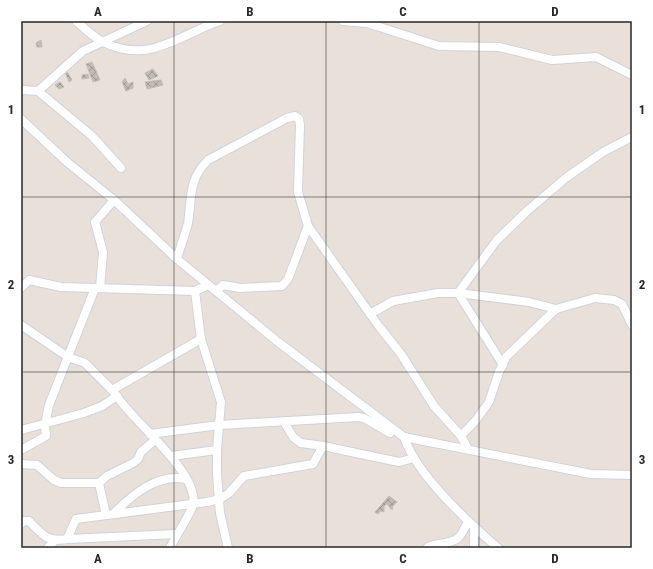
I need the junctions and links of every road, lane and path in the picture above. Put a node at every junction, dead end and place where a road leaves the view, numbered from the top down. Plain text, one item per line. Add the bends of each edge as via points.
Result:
1 (76, 21) edge
2 (147, 21) edge
3 (220, 21) edge
4 (343, 21) edge
5 (102, 41) junction
6 (632, 75) edge
7 (21, 90) edge
8 (38, 91) junction
9 (21, 119) edge
10 (632, 137) edge
11 (120, 168) dead end
12 (114, 200) junction
13 (308, 226) junction
14 (177, 259) junction
15 (208, 285) junction
16 (21, 288) edge
17 (98, 288) junction
18 (195, 291) junction
19 (216, 291) junction
20 (458, 293) junction
21 (556, 309) junction
22 (370, 314) junction
23 (21, 325) edge
24 (632, 325) edge
25 (201, 339) junction
26 (68, 357) junction
27 (503, 365) junction
28 (114, 393) junction
29 (286, 421) junction
30 (44, 425) junction
31 (219, 425) junction
32 (21, 430) edge
33 (402, 435) junction
34 (461, 436) junction
35 (152, 437) junction
36 (323, 446) junction
37 (468, 449) junction
38 (21, 450) edge
39 (217, 450) junction
40 (171, 456) junction
41 (414, 458) junction
42 (21, 464) edge
43 (632, 475) edge
44 (186, 479) junction
45 (99, 483) junction
46 (220, 499) junction
47 (193, 504) junction
48 (109, 515) junction
49 (468, 521) junction
50 (21, 524) edge
51 (474, 528) junction
52 (177, 534) junction
53 (67, 539) junction
54 (55, 540) junction
55 (48, 548) edge
56 (170, 548) edge
57 (228, 548) edge
58 (427, 548) edge
59 (474, 548) edge
60 (498, 548) edge

1 - 5 street
2 - 5 street
3 - 5 street via 160,48 119,48
4 - 6 street via 367,24 439,46 499,47 552,60 596,57
5 - 8 street via 84,51
7 - 8 street
8 - 11 street via 92,136
9 - 12 street via 67,162
10 - 20 street via 603,152 567,177 527,211 497,240
12 - 14 street
12 - 17 street via 95,222 103,252
13 - 14 street via 298,192 299,119 291,116 208,160 199,170 191,193 187,224
13 - 19 street via 288,279 282,286 240,288 223,284
13 - 22 street
14 - 15 street
15 - 18 street
15 - 19 street
16 - 17 street via 31,280 61,287
17 - 18 street
17 - 26 street
18 - 25 street
19 - 33 street via 278,342
20 - 21 street via 529,302
20 - 22 street via 438,293 393,301
20 - 27 street
21 - 24 street via 595,298 614,300 622,304
21 - 27 street via 506,357
22 - 34 street via 401,354 434,406
23 - 26 street
25 - 28 street
25 - 31 street via 221,402
26 - 28 street via 85,363
26 - 30 street
27 - 34 street via 489,402
28 - 30 street via 102,406
28 - 35 street
29 - 31 street
29 - 33 street via 364,418 391,433
29 - 36 street via 293,437 301,443
30 - 32 street
30 - 38 street via 47,432 44,439
31 - 35 street
31 - 39 street
33 - 37 street
33 - 41 street
34 - 37 street
35 - 40 street
35 - 45 street via 134,463 107,476
36 - 41 street via 399,462
36 - 46 street via 313,464 244,476
37 - 43 street via 591,474
39 - 40 street
39 - 46 street
40 - 44 street
41 - 49 street via 428,478
42 - 45 street via 37,465 61,483
44 - 47 street via 192,491
44 - 48 street via 168,477 153,483
45 - 48 street
46 - 47 street
46 - 57 street via 220,513
47 - 48 street
47 - 52 street
48 - 53 street via 76,519
49 - 51 street
49 - 58 street via 459,539 430,545
50 - 54 street via 29,521 44,536
51 - 59 street
51 - 60 street
52 - 53 street
52 - 56 street
53 - 54 street
54 - 55 street

